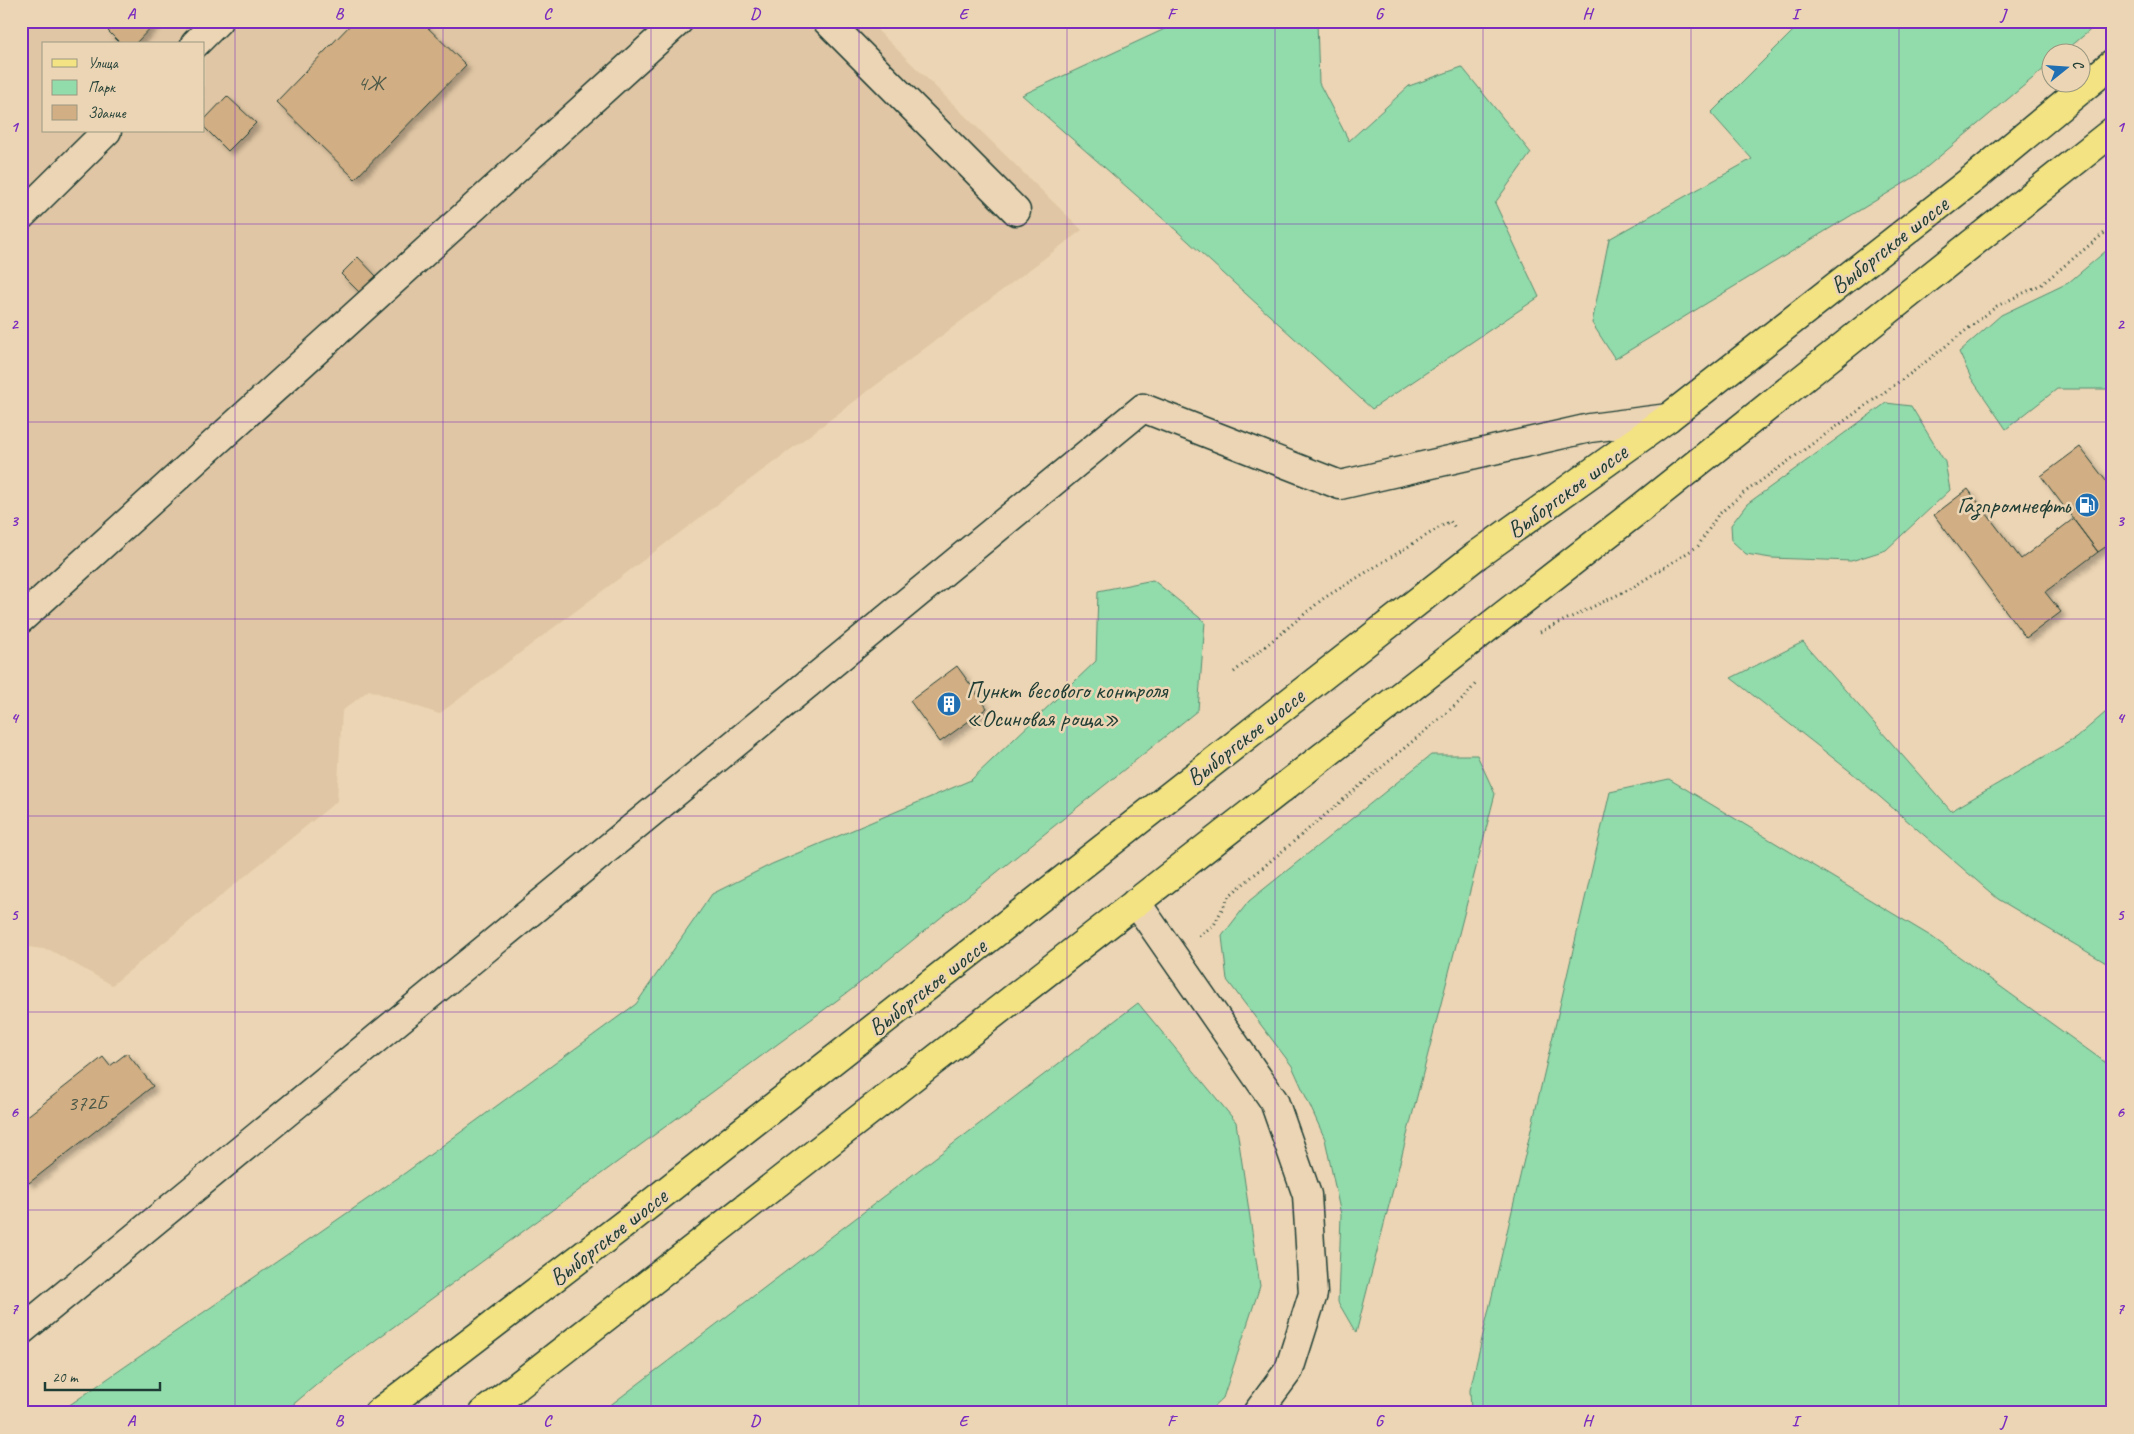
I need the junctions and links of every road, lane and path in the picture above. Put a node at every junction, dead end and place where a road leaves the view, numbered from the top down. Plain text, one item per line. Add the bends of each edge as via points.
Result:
1 (218, 21) edge
2 (679, 21) edge
3 (827, 21) edge
4 (198, 42) edge
5 (2113, 62) edge
6 (2113, 131) edge
7 (106, 132) edge
8 (1016, 211) dead end
9 (21, 216) edge
10 (2113, 226) edge
11 (1668, 418) junction
12 (1456, 529) dead end
13 (21, 619) edge
14 (1538, 634) dead end
15 (1234, 672) dead end
16 (1481, 677) dead end
17 (1136, 902) junction
18 (1174, 956) junction
19 (21, 1331) edge
20 (378, 1413) edge
21 (483, 1413) edge
22 (1257, 1413) edge

1 - 4 street
2 - 13 street
3 - 8 street
5 - 11 main road, Выборгское шоссе via 1974,178
6 - 17 main road, Выборгское шоссе via 1637,511
7 - 9 street
10 - 14 path via 2042,284 1997,306 1914,371 1741,495 1718,515 1698,546 1630,590
11 - 19 street via 1590,428 1340,485 1143,408
11 - 20 main road, Выборгское шоссе via 1477,555 635,1216
12 - 15 path via 1450,521 1324,598
16 - 18 path via 1464,698 1229,896 1214,925
17 - 18 street
17 - 21 main road, Выборгское шоссе
18 - 22 street via 1274,1101 1307,1195 1313,1294 1289,1370

